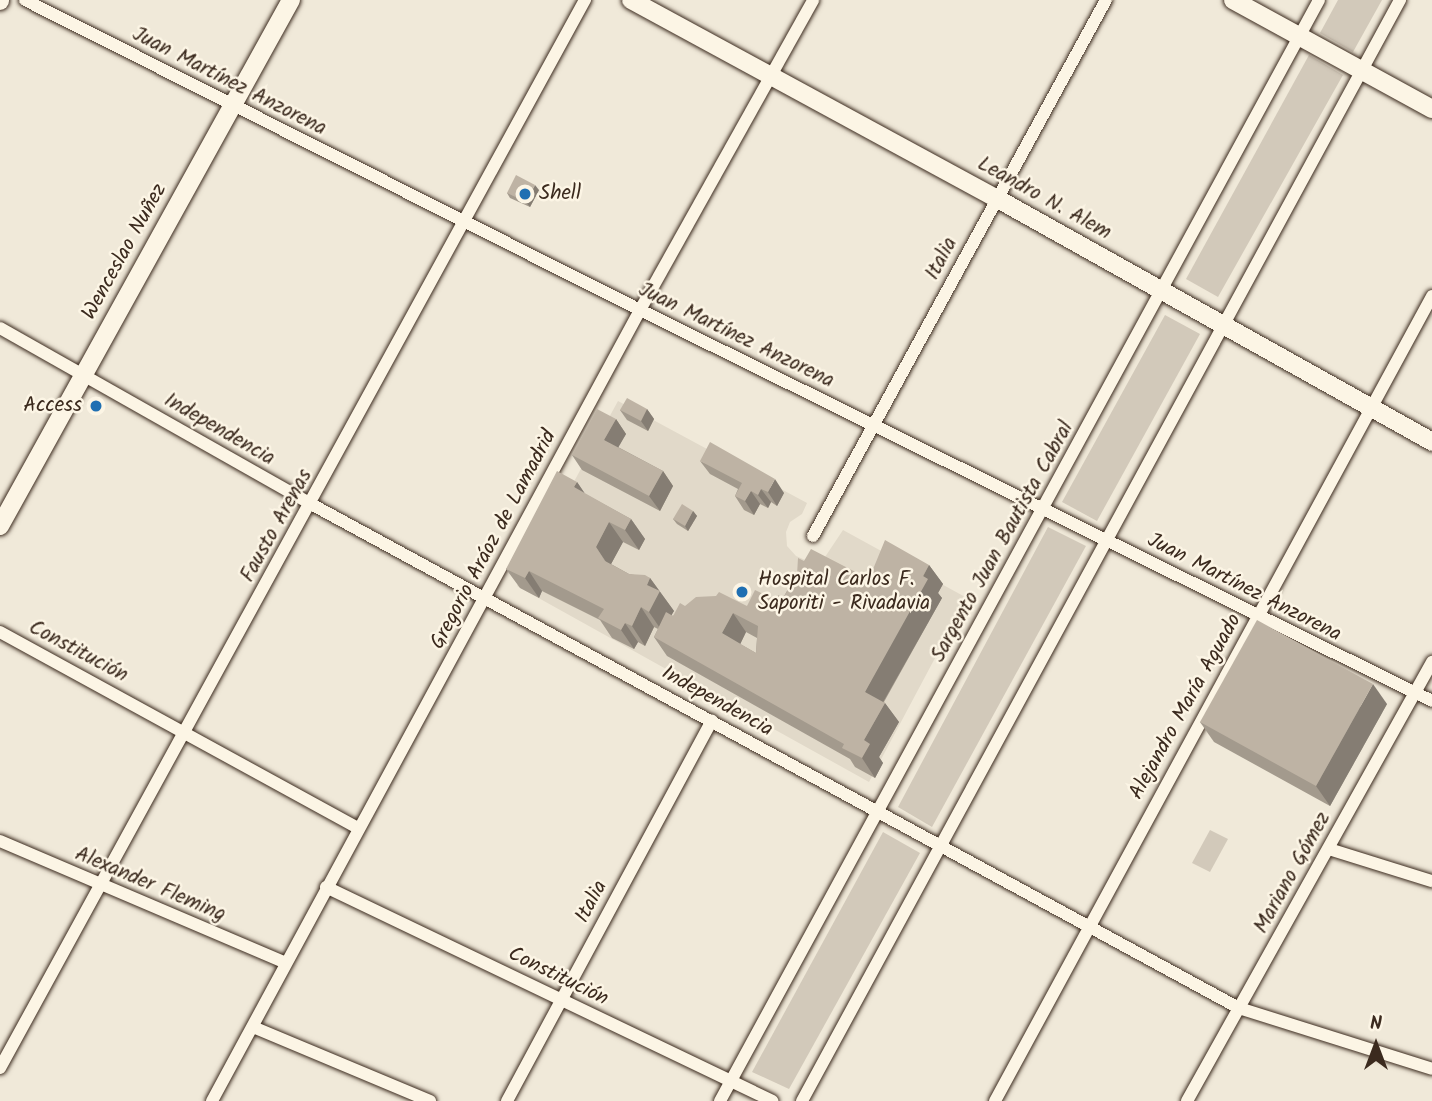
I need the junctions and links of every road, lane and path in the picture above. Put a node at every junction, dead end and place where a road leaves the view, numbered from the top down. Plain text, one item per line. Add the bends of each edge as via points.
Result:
1 (25, 0) edge
2 (291, 0) edge
3 (585, 0) edge
4 (631, 0) edge
5 (813, 0) edge
6 (1105, 0) edge
7 (1233, 0) edge
8 (1319, 0) edge
9 (1399, 0) edge
10 (1299, 37) junction
11 (1362, 71) junction
12 (771, 77) junction
13 (232, 106) junction
14 (1432, 109) edge
15 (996, 198) junction
16 (465, 222) junction
17 (1161, 291) junction
18 (1432, 296) edge
19 (640, 310) junction
20 (1224, 326) junction
21 (0, 328) edge
22 (83, 374) junction
23 (1372, 408) junction
24 (875, 426) junction
25 (1432, 442) edge
26 (311, 504) junction
27 (1044, 509) junction
28 (0, 526) edge
29 (813, 536) dead end
30 (1106, 540) junction
31 (485, 597) junction
32 (1258, 616) junction
33 (0, 632) edge
34 (1432, 662) edge
35 (1415, 694) junction
36 (1432, 701) edge
37 (712, 721) junction
38 (186, 732) junction
39 (877, 813) junction
40 (358, 828) junction
41 (0, 841) edge
42 (940, 848) junction
43 (1329, 849) junction
44 (1432, 881) edge
45 (100, 885) junction
46 (326, 887) junction
47 (1086, 928) junction
48 (286, 963) junction
49 (561, 1000) junction
50 (1239, 1009) junction
51 (253, 1027) junction
52 (0, 1068) edge
53 (1432, 1069) edge
54 (731, 1081) junction
55 (212, 1101) edge
56 (430, 1101) edge
57 (507, 1101) edge
58 (720, 1101) edge
59 (772, 1101) edge
60 (802, 1101) edge
61 (995, 1101) edge
62 (1186, 1101) edge

1 - 13 street, Juan Martínez Anzorena
2 - 13 street, Wenceslao Nuñez
3 - 16 street, Fausto Arenas
4 - 12 street, Leandro N. Alem
5 - 12 street, Gregorio Aráoz de Lamadrid
6 - 15 street, Italia
7 - 10 street
8 - 10 street, Sargento Juan Bautista Cabral
9 - 11 street
10 - 11 street
10 - 17 street, Sargento Juan Bautista Cabral
11 - 14 street
11 - 20 street
12 - 15 street, Leandro N. Alem
12 - 19 street, Gregorio Aráoz de Lamadrid
13 - 16 street, Juan Martínez Anzorena
13 - 22 street, Wenceslao Nuñez
15 - 17 street, Leandro N. Alem
15 - 24 street, Italia
16 - 19 street, Juan Martínez Anzorena
16 - 26 street, Fausto Arenas
17 - 20 street, Leandro N. Alem
17 - 27 street, Sargento Juan Bautista Cabral
18 - 23 street, Alejandro María Aguado
19 - 24 street, Juan Martínez Anzorena
19 - 31 street, Gregorio Aráoz de Lamadrid
20 - 23 street, Leandro N. Alem
20 - 30 street
21 - 22 street, Independencia
22 - 26 street, Independencia
22 - 28 street, Wenceslao Nuñez
23 - 25 street, Leandro N. Alem
23 - 32 street, Alejandro María Aguado
24 - 27 street, Juan Martínez Anzorena
24 - 29 street, Italia
26 - 31 street, Independencia
26 - 38 street, Fausto Arenas
27 - 30 street, Juan Martínez Anzorena
27 - 39 street, Sargento Juan Bautista Cabral
30 - 32 street, Juan Martínez Anzorena
30 - 42 street
31 - 37 street, Independencia
31 - 40 street, Gregorio Aráoz de Lamadrid
32 - 35 street, Juan Martínez Anzorena
32 - 47 street, Alejandro María Aguado
33 - 38 street, Constitución
34 - 35 street, Mariano Gómez
35 - 36 street, Juan Martínez Anzorena
35 - 43 street, Mariano Gómez
37 - 39 street, Independencia
37 - 49 street, Italia
38 - 40 street, Constitución
38 - 45 street, Fausto Arenas
39 - 42 street, Independencia
39 - 54 street, Sargento Juan Bautista Cabral
40 - 46 street, Gregorio Aráoz de Lamadrid
41 - 45 street, Alexander Fleming
42 - 47 street, Independencia
42 - 60 street
43 - 44 street
43 - 50 street, Mariano Gómez
45 - 48 street, Alexander Fleming
45 - 52 street, Fausto Arenas
46 - 48 street, Gregorio Aráoz de Lamadrid
46 - 49 street, Constitución
47 - 50 street, Independencia
47 - 61 street, Alejandro María Aguado
48 - 51 street, Gregorio Aráoz de Lamadrid
49 - 54 street, Constitución
49 - 57 street, Italia
50 - 53 street, Independencia
50 - 62 street, Mariano Gómez
51 - 55 street, Gregorio Aráoz de Lamadrid
51 - 56 street
54 - 58 street, Sargento Juan Bautista Cabral
54 - 59 street, Constitución

